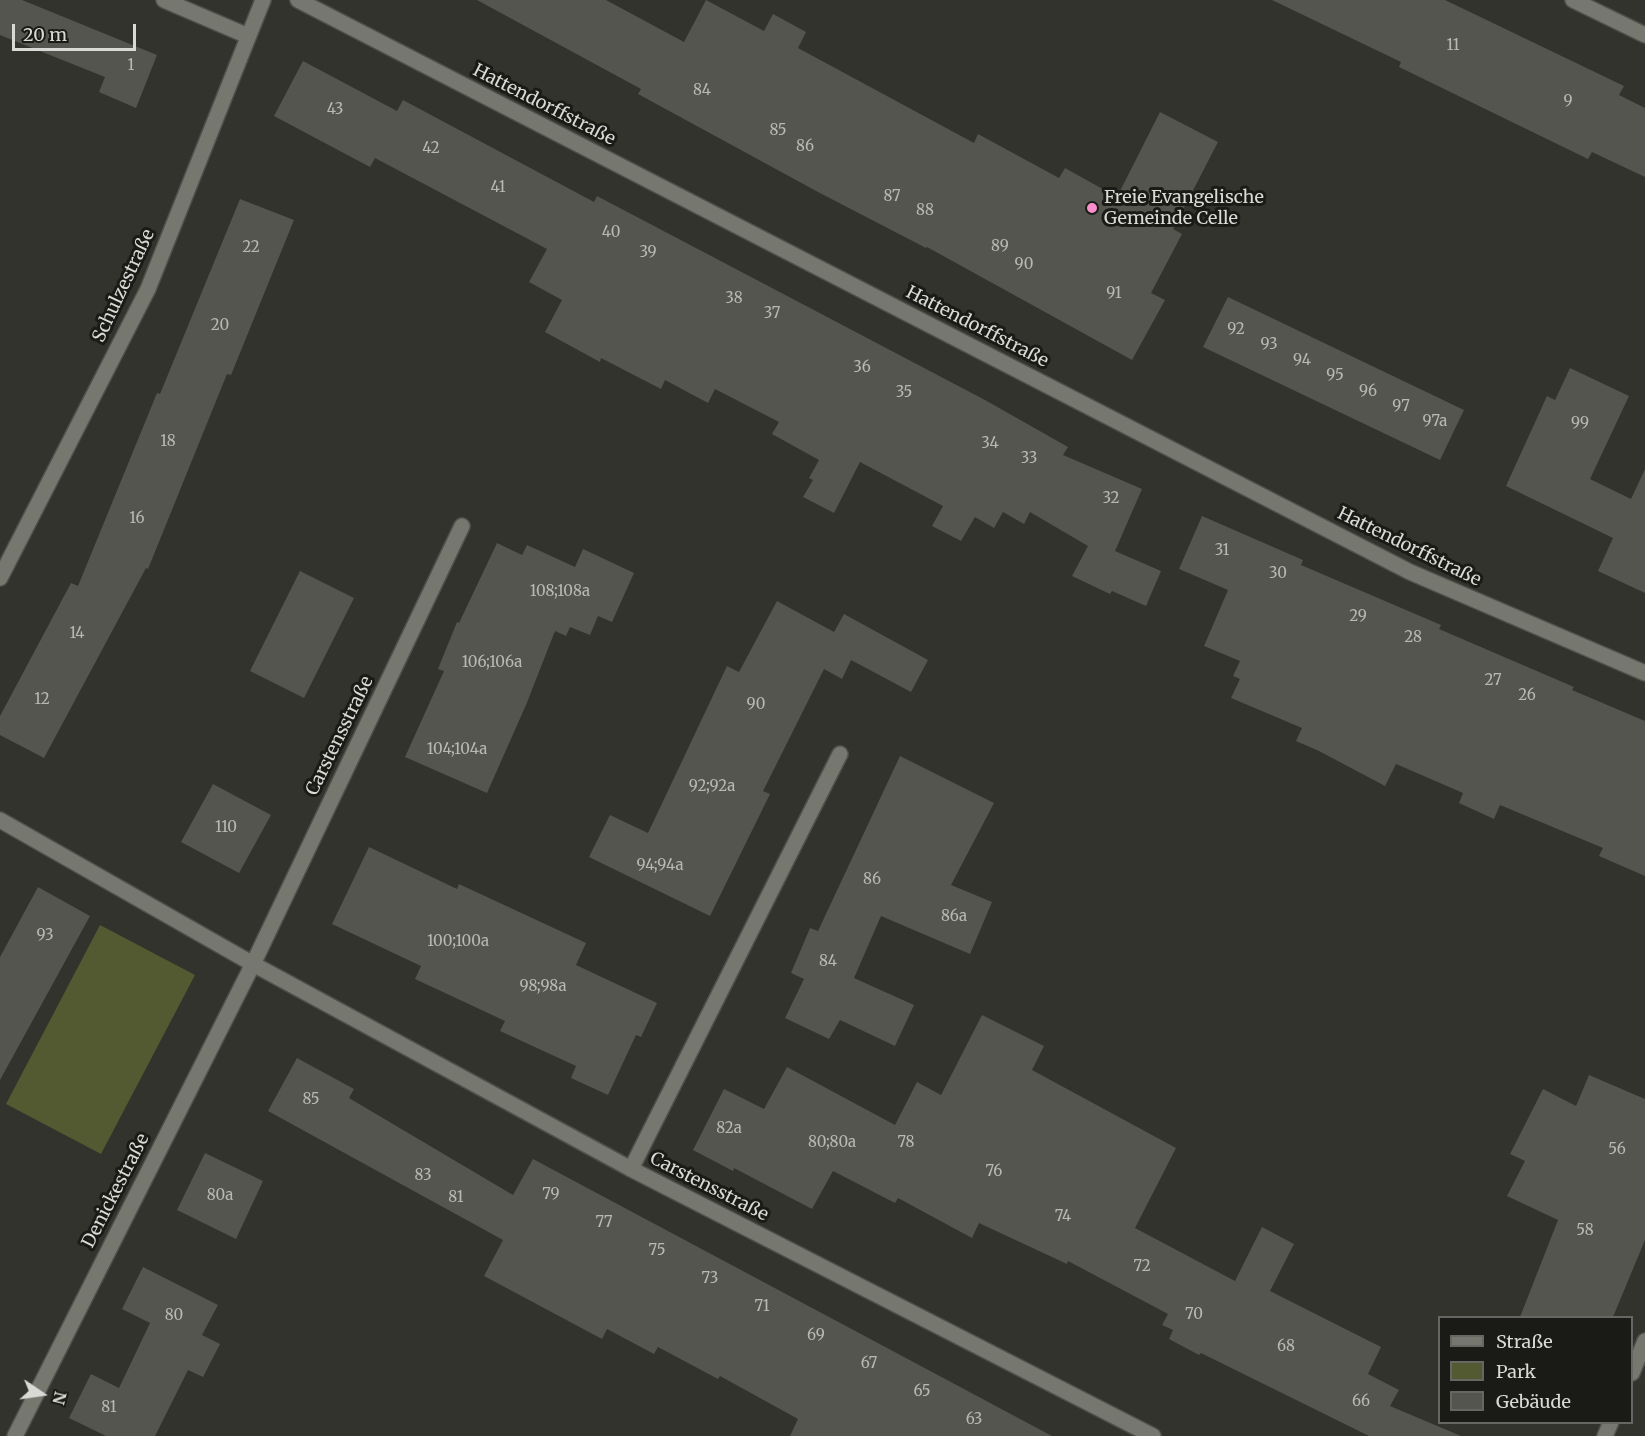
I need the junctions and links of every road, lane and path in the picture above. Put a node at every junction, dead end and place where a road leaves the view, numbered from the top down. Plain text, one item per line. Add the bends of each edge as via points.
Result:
1 (164, 0) edge
2 (263, 0) edge
3 (298, 0) edge
4 (1573, 0) edge
5 (1645, 35) edge
6 (248, 36) junction
7 (462, 526) dead end
8 (0, 578) edge
9 (1645, 674) edge
10 (840, 754) dead end
11 (0, 820) edge
12 (253, 964) junction
13 (631, 1169) junction
14 (1645, 1341) edge
15 (1633, 1371) edge
16 (15, 1436) edge
17 (1153, 1436) edge

1 - 6 street
2 - 6 street, Schulzestraße
3 - 9 street, Hattendorffstraße via 1410,572
4 - 5 street
6 - 8 street, Schulzestraße via 148,289
7 - 12 street, Carstensstraße
10 - 13 street
11 - 12 street, Carstensstraße
12 - 13 street, Carstensstraße
12 - 16 street, Denickestraße
13 - 17 street, Carstensstraße
14 - 15 street

